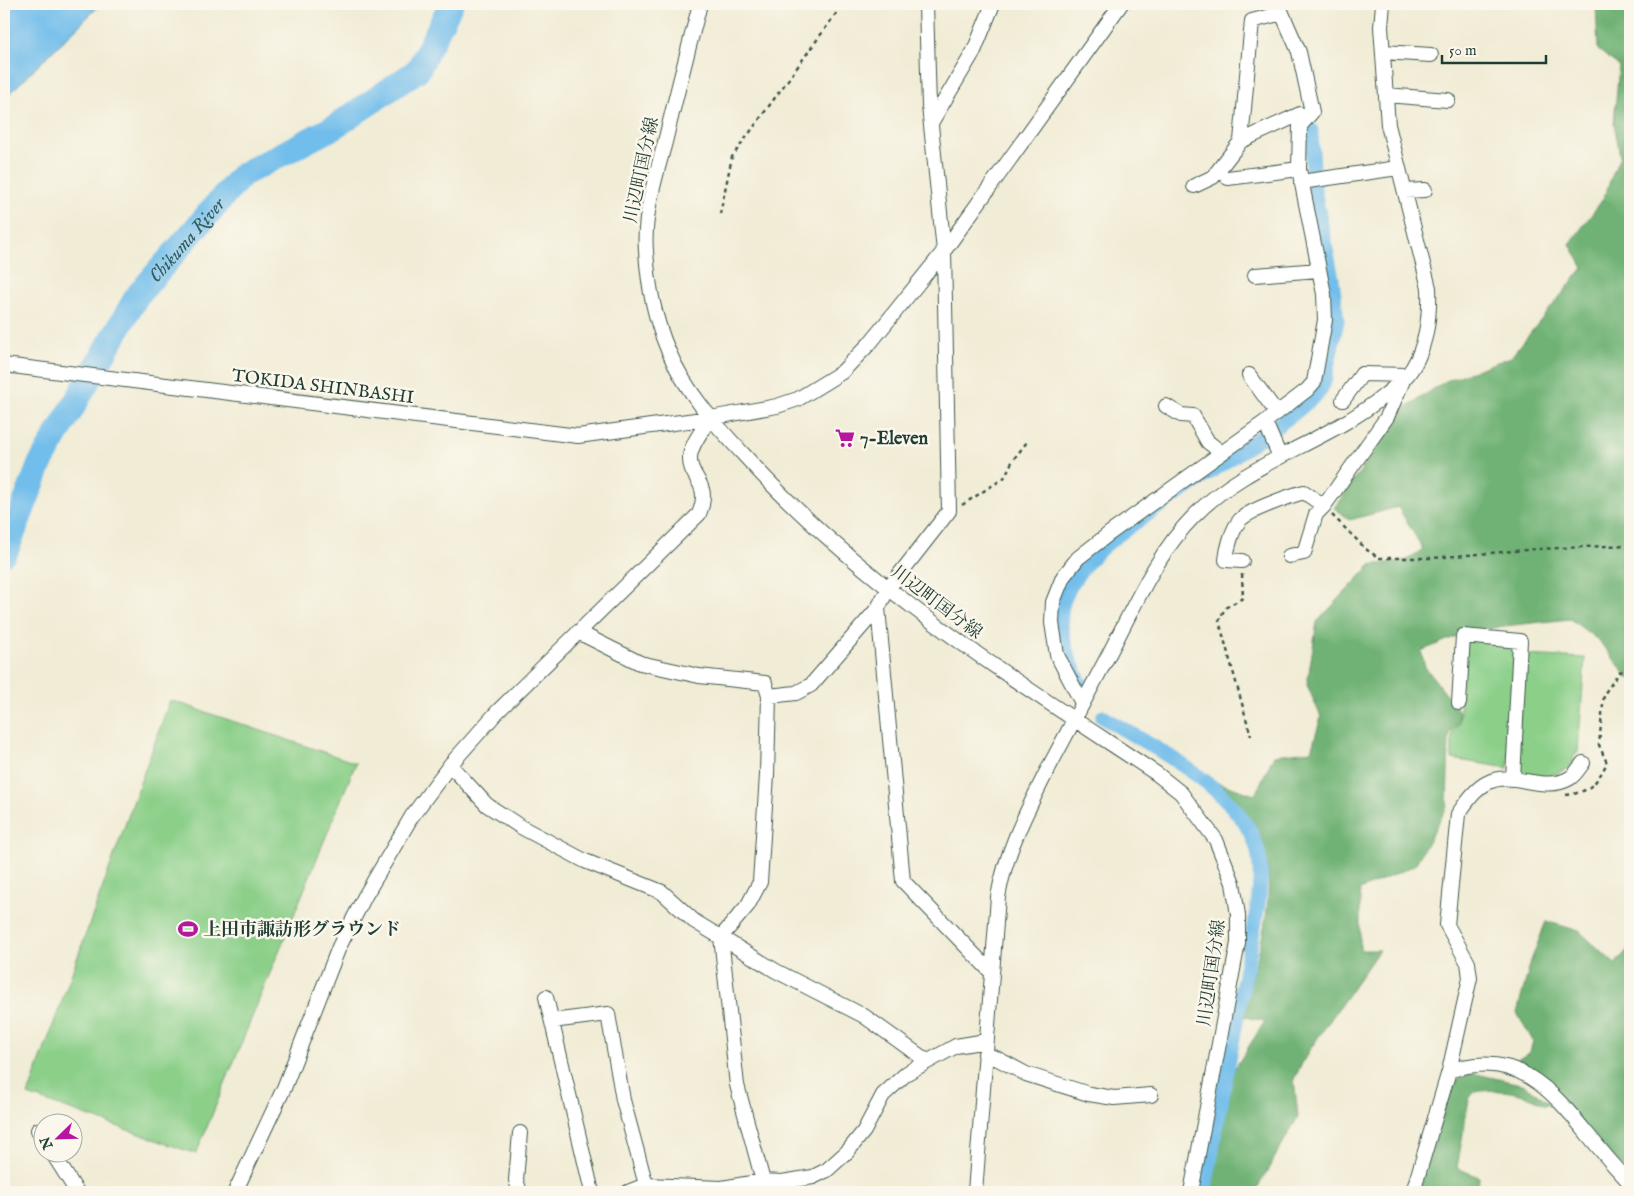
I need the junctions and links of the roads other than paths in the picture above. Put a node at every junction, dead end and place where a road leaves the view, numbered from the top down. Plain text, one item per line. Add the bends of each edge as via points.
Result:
1 (700, 4) edge
2 (926, 4) edge
3 (993, 4) edge
4 (1121, 4) edge
5 (1383, 4) edge
6 (1280, 8) edge
7 (1383, 52) junction
8 (1431, 55) dead end
9 (1386, 95) junction
10 (1448, 100) dead end
11 (1306, 118) junction
12 (931, 123) junction
13 (1241, 141) junction
14 (1398, 168) junction
15 (1228, 178) dead end
16 (1301, 178) junction
17 (1194, 186) dead end
18 (1425, 190) dead end
19 (1405, 191) junction
20 (944, 251) junction
21 (1319, 270) junction
22 (1254, 275) dead end
23 (4, 365) edge
24 (1249, 375) dead end
25 (1404, 378) junction
26 (1343, 400) dead end
27 (1166, 406) dead end
28 (1277, 413) junction
29 (710, 418) junction
30 (1268, 428) junction
31 (1222, 453) junction
32 (1280, 457) junction
33 (1324, 506) junction
34 (1289, 556) dead end
35 (1242, 561) road end
36 (888, 589) junction
37 (878, 608) junction
38 (578, 632) junction
39 (769, 696) junction
40 (1082, 703) junction
41 (1459, 703) dead end
42 (1074, 719) junction
43 (1583, 763) dead end
44 (450, 765) junction
45 (1513, 779) junction
46 (721, 937) junction
47 (992, 973) junction
48 (546, 997) dead end
49 (552, 1021) junction
50 (985, 1048) junction
51 (927, 1061) junction
52 (1449, 1071) junction
53 (1151, 1095) dead end
54 (520, 1133) dead end
55 (59, 1164) edge
56 (763, 1181) junction
57 (1630, 1183) edge
58 (646, 1184) junction
59 (78, 1192) edge
60 (235, 1192) edge
61 (520, 1192) edge
62 (592, 1192) edge
63 (628, 1192) edge
64 (976, 1192) edge
65 (1191, 1192) edge
66 (1413, 1192) edge

1 - 29 street, 川辺町国分線 via 652,191 646,249 655,306 667,349
2 - 12 street
3 - 12 street via 974,51
4 - 20 street, TOKIDA SHINBASHI
5 - 7 street
6 - 11 street via 1299,52 1306,79 1312,112
6 - 13 street via 1252,22
7 - 8 street
7 - 9 street
9 - 10 street
9 - 14 street via 1388,125
11 - 13 street via 1300,114
11 - 16 street via 1300,126
12 - 20 street
13 - 17 street via 1213,177
14 - 16 street
14 - 19 street
15 - 16 street
16 - 21 street
18 - 19 street
19 - 25 street via 1429,288 1430,314 1414,366
20 - 29 street, TOKIDA SHINBASHI via 870,343 842,372 791,401
20 - 36 street via 949,512
21 - 22 street
21 - 28 street via 1325,320 1314,382
23 - 29 street, TOKIDA SHINBASHI via 578,436
24 - 28 street
25 - 26 street via 1362,374
25 - 32 street via 1366,410 1320,438
25 - 33 street via 1387,417
27 - 31 street via 1181,415 1193,416 1208,442
28 - 30 street
29 - 36 street, 川辺町国分線 via 820,534
29 - 38 street via 690,451 689,460 703,491 699,514
30 - 31 street
30 - 32 street
31 - 40 street via 1084,553 1063,577 1054,602 1052,623 1057,655
32 - 40 street via 1216,496 1174,539 1148,580
33 - 34 street via 1316,514 1304,553
33 - 35 street via 1304,492 1240,520 1227,549 1226,560
36 - 37 street
36 - 42 street, 川辺町国分線 via 975,653
37 - 39 street via 811,685 796,693
37 - 47 street via 903,881
38 - 39 street via 640,663 699,676 765,684
38 - 44 street via 498,711
39 - 46 street via 760,882 748,905
40 - 42 street
41 - 45 street via 1463,636 1520,641
42 - 47 street via 1027,810 1002,872
42 - 65 street, 川辺町国分線 via 1181,793 1216,840 1233,883 1238,943
43 - 45 street via 1571,778 1551,784
44 - 46 street via 487,805 521,827 585,861 662,892 694,921
44 - 60 street via 412,816 339,947 284,1088
45 - 52 street via 1486,783 1458,814 1447,925 1468,963 1470,978
46 - 51 street via 776,971 864,1016
46 - 56 street via 737,1085
47 - 50 street
48 - 49 street
49 - 58 street via 608,1014 623,1100
49 - 62 street
50 - 51 street via 956,1046
50 - 53 street via 1026,1074 1089,1094 1114,1098
50 - 64 street
51 - 56 street via 907,1073 883,1095 864,1131 827,1170 813,1177 782,1182
52 - 57 street via 1466,1065 1494,1065 1517,1069 1537,1080 1560,1101
52 - 66 street
54 - 61 street via 516,1180
55 - 59 street
56 - 58 street via 722,1188
58 - 63 street

